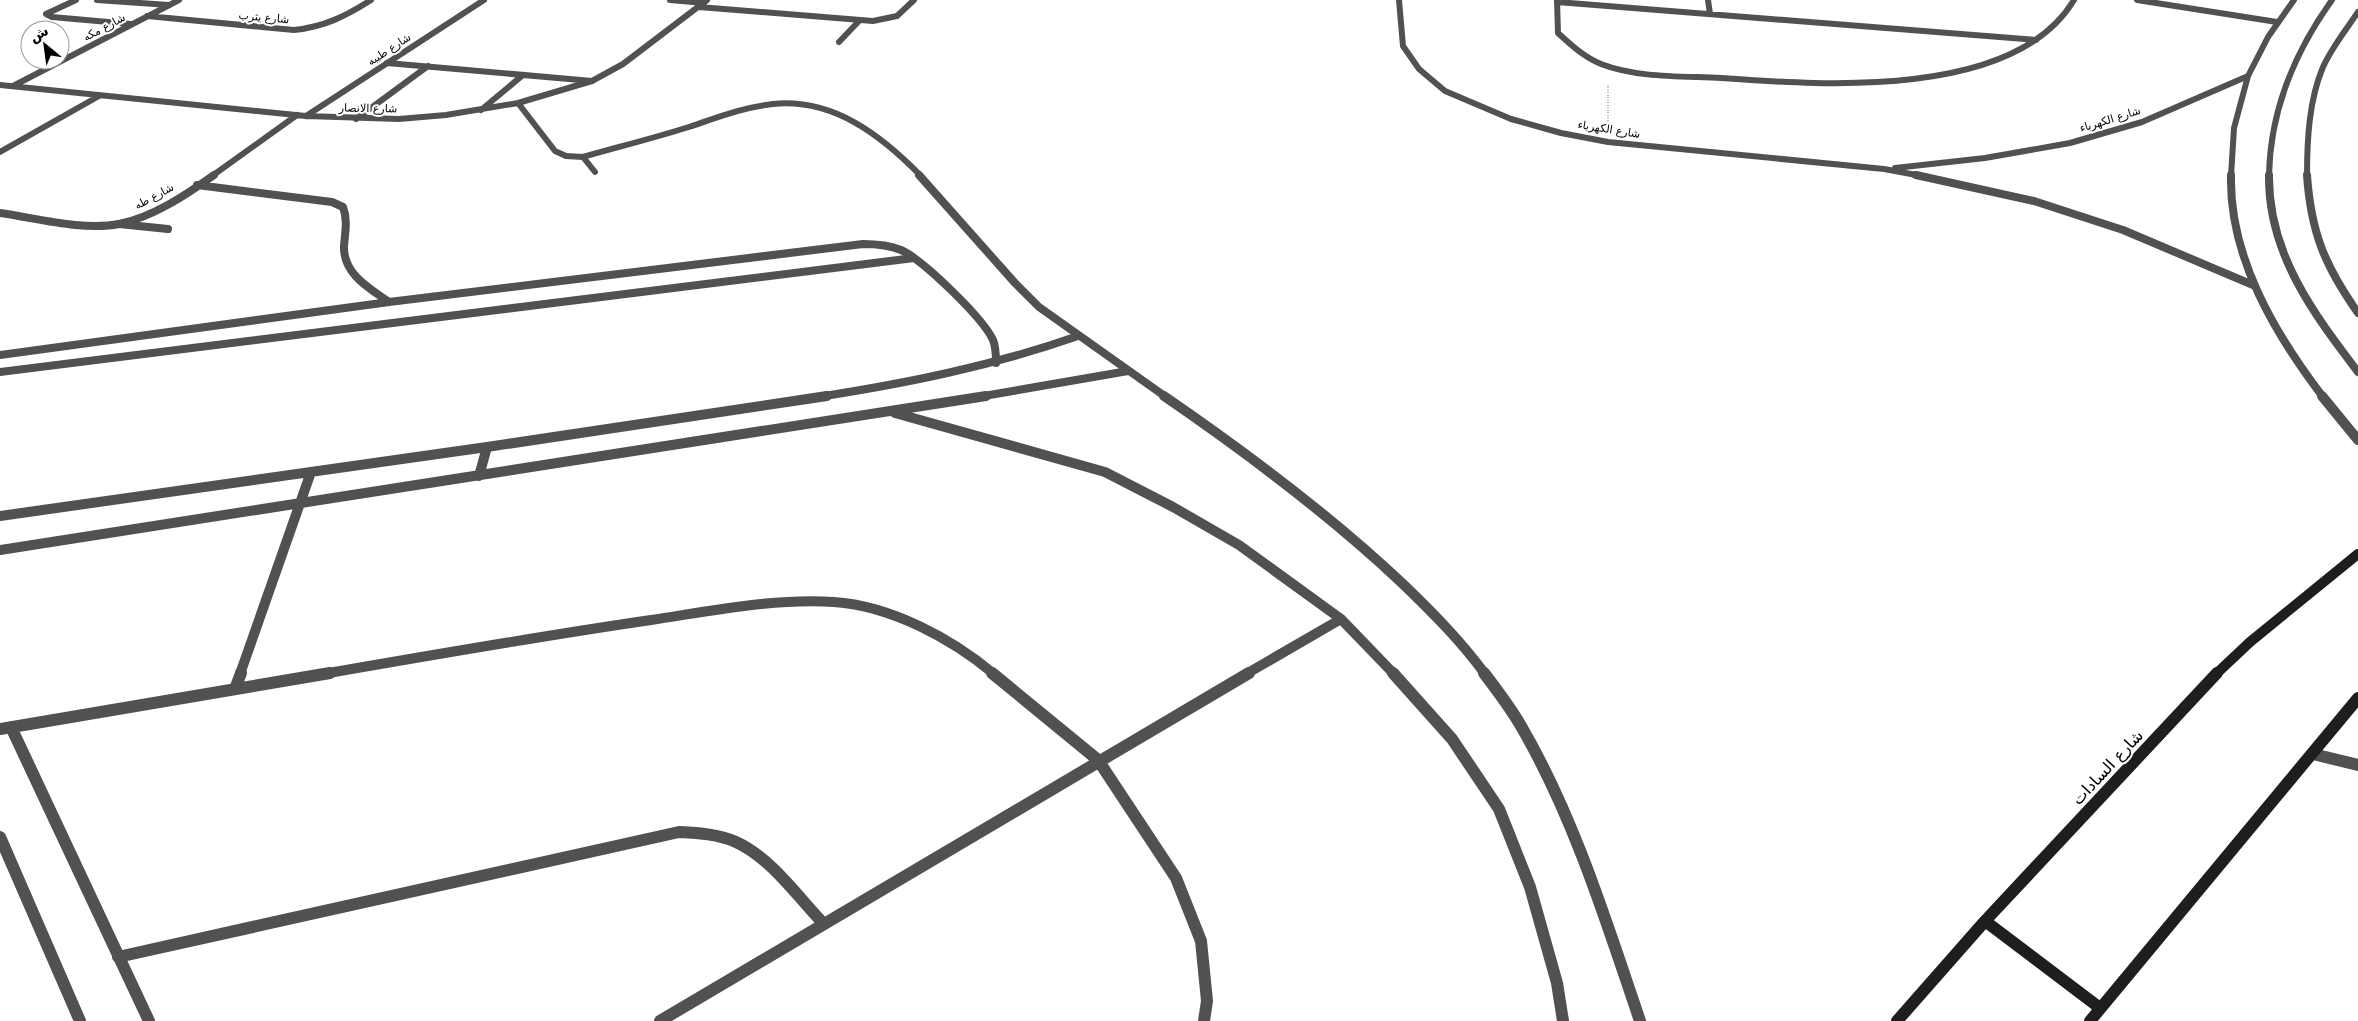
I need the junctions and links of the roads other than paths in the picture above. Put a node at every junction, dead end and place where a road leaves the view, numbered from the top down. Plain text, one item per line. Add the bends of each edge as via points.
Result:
1 (76, 0) edge
2 (97, 0) edge
3 (179, 0) edge
4 (371, 0) edge
5 (484, 0) edge
6 (670, 0) edge
7 (914, 0) edge
8 (1399, 0) edge
9 (1708, 0) edge
10 (2074, 0) edge
11 (2137, 0) edge
12 (2294, 0) edge
13 (2332, 0) edge
14 (1557, 1) edge
15 (703, 3) edge
16 (169, 5) junction
17 (2358, 12) edge
18 (1710, 14) junction
19 (147, 16) junction
20 (859, 21) junction
21 (2278, 22) junction
22 (132, 24) junction
23 (2036, 40) junction
24 (840, 42) dead end
25 (387, 62) junction
26 (428, 66) junction
27 (523, 75) junction
28 (2248, 76) junction
29 (592, 81) junction
30 (0, 85) edge
31 (12, 86) junction
32 (99, 96) junction
33 (518, 103) junction
34 (480, 110) junction
35 (297, 115) junction
36 (306, 116) junction
37 (356, 119) junction
38 (0, 152) edge
39 (583, 157) junction
40 (1884, 169) junction
41 (595, 172) dead end
42 (197, 185) junction
43 (0, 213) edge
44 (118, 224) junction
45 (168, 229) dead end
46 (914, 258) junction
47 (2253, 285) junction
48 (389, 302) junction
49 (2358, 313) edge
50 (1078, 336) junction
51 (0, 355) edge
52 (996, 363) junction
53 (1128, 371) junction
54 (0, 372) edge
55 (2358, 372) edge
56 (891, 412) junction
57 (2358, 440) edge
58 (488, 447) junction
59 (311, 472) junction
60 (480, 476) junction
61 (300, 503) junction
62 (0, 516) edge
63 (0, 550) edge
64 (2358, 554) edge
65 (1341, 619) junction
66 (235, 689) junction
67 (2358, 698) edge
68 (6, 728) edge
69 (2313, 754) junction
70 (1098, 760) junction
71 (2358, 765) edge
72 (0, 837) edge
73 (1985, 920) junction
74 (823, 923) junction
75 (118, 957) junction
76 (2100, 1008) junction
77 (80, 1021) edge
78 (150, 1021) edge
79 (660, 1021) edge
80 (1204, 1021) edge
81 (1563, 1021) edge
82 (1640, 1021) edge
83 (1897, 1021) edge
84 (2090, 1021) edge

1 - 22 street via 46,14
2 - 16 street
3 - 16 street, شارع مكه
4 - 19 street, شارع يثرب via 338,20 294,30
5 - 25 street, شارع طيبه
6 - 15 street
7 - 20 street via 897,17
8 - 40 street, شارع الكهرباء via 1403,46 1419,69 1445,91 1511,119 1608,142
9 - 18 street
10 - 23 street via 2068,12
11 - 21 street
12 - 21 street
13 - 55 street via 2299,53 2282,94 2276,117 2268,187 2274,228 2293,277
14 - 18 street
14 - 23 street via 1558,33 1577,51 1608,66 1790,84 1878,83 1936,76 2018,52
15 - 20 street
15 - 29 street, شارع الانصار via 623,64
16 - 19 street, شارع مكه
17 - 49 street via 2323,67 2310,115 2307,187 2316,235 2336,281
18 - 23 street
19 - 22 street, شارع مكه
20 - 24 street
21 - 28 street
22 - 31 street, شارع مكه
25 - 26 street
25 - 36 street, شارع طيبه
26 - 27 street
26 - 37 street
27 - 29 street
27 - 34 street
28 - 40 street, شارع الكهرباء via 2142,122 2070,142 1985,158
28 - 47 street via 2232,146 2230,175 2240,244
29 - 33 street, شارع الانصار
30 - 31 street, شارع الانصار
31 - 32 street, شارع الانصار
32 - 35 street, شارع الانصار
32 - 38 street
33 - 34 street, شارع الانصار
33 - 39 street via 555,151 566,156
34 - 37 street, شارع الانصار via 399,119
35 - 36 street, شارع الانصار
35 - 42 street, شارع طه
36 - 37 street, شارع الانصار
39 - 41 street
39 - 50 street via 766,105 790,102 825,108 846,116 896,154 992,259 1040,307
40 - 47 street, شارع الكهرباء via 2034,200 2123,230
42 - 44 street, شارع طه via 157,209
42 - 48 street via 332,202 343,207 345,262 352,274
43 - 44 street, شارع طه via 100,226
44 - 45 street
46 - 48 street via 886,246 850,244
46 - 52 street via 987,330 996,351
46 - 54 street
47 - 57 street via 2283,343
48 - 51 street
50 - 52 street
50 - 53 street
52 - 58 street via 897,385
53 - 56 street
53 - 82 street via 1202,421 1337,524 1392,574 1481,669 1511,710 1564,814 1599,901
56 - 60 street
56 - 65 street via 1105,472 1239,545
58 - 59 street
58 - 60 street
59 - 61 street
59 - 62 street
60 - 61 street
61 - 63 street
61 - 66 street
64 - 73 main road, شارع السادات via 2250,642 2202,687
65 - 70 street
65 - 81 street via 1404,683 1452,739 1499,808 1530,887 1557,983
66 - 68 street
66 - 70 street via 556,634 767,603 835,602 873,609 917,625 976,660
67 - 69 main road
68 - 75 street
69 - 71 street
69 - 76 main road
70 - 74 street
70 - 80 street via 1176,878 1201,940 1207,1001
72 - 77 street
73 - 76 main road
73 - 83 main road, شارع السادات
74 - 75 street via 762,860 737,843 707,834 679,832
74 - 79 street
75 - 78 street
76 - 84 main road

